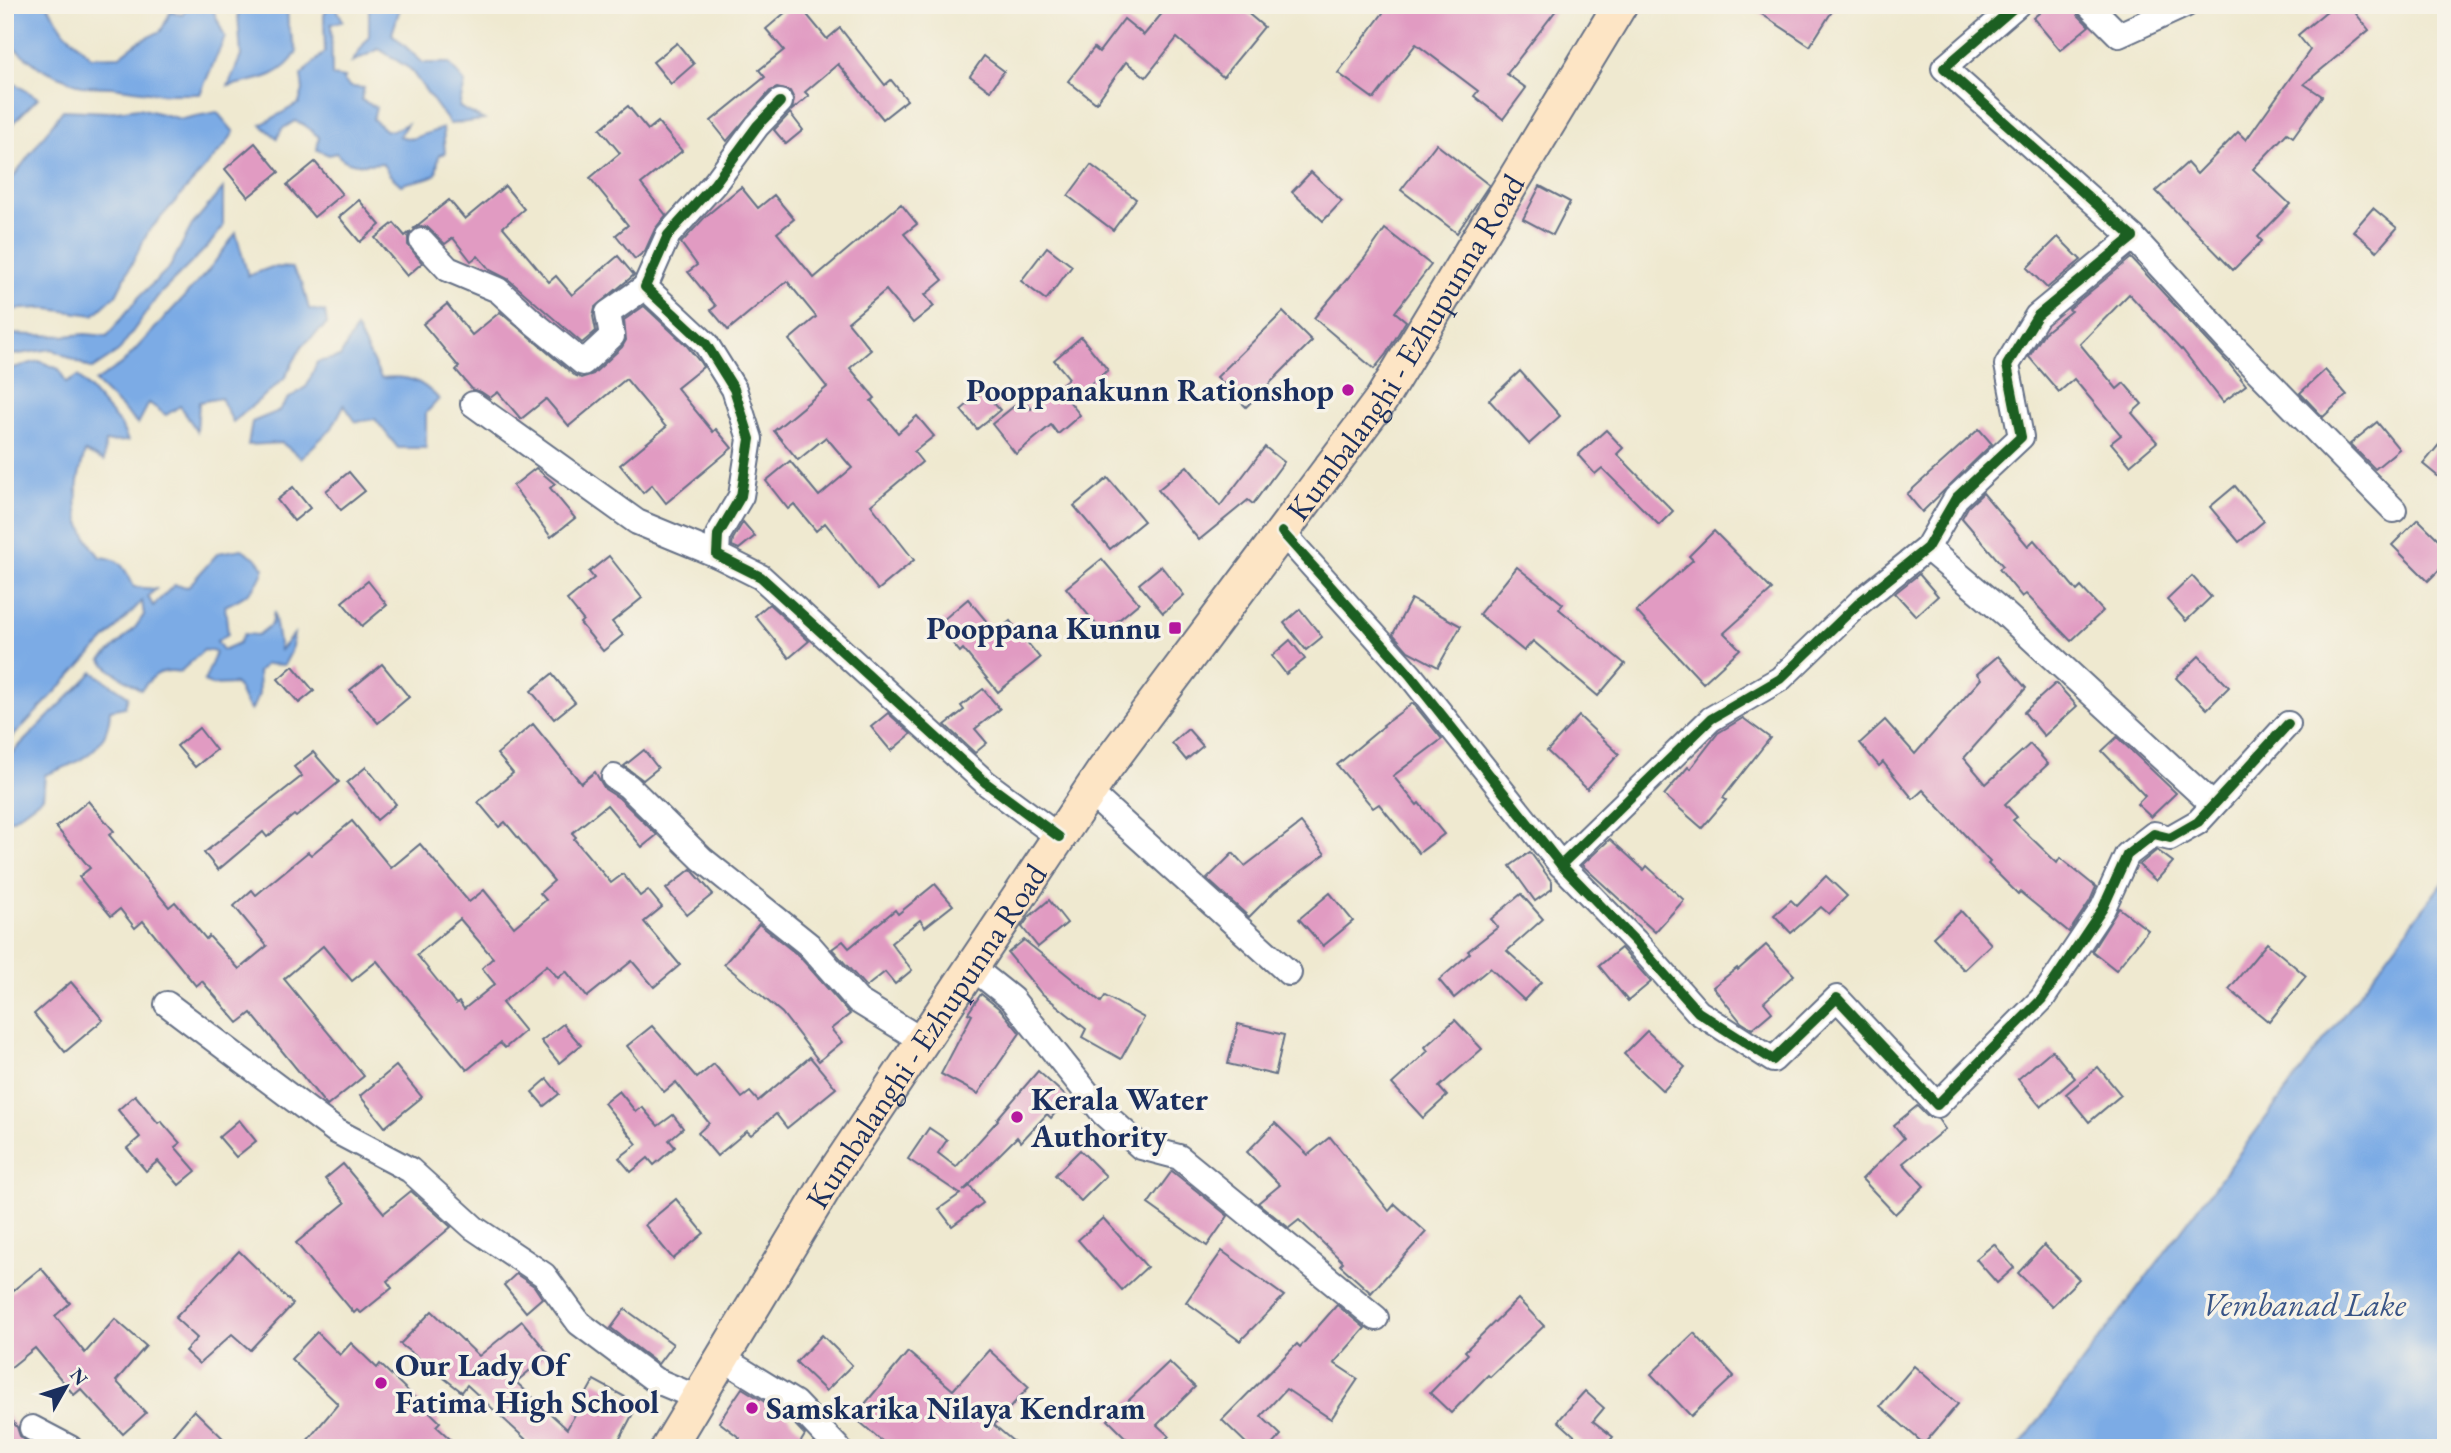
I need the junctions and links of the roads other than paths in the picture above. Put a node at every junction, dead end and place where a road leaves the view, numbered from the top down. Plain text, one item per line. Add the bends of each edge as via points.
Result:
1 (1620, 5) edge
2 (2017, 5) edge
3 (2089, 5) edge
4 (2185, 5) edge
5 (780, 102) dead end
6 (2133, 237) junction
7 (422, 241) dead end
8 (645, 287) junction
9 (473, 404) dead end
10 (2394, 510) dead end
11 (1282, 532) junction
12 (1927, 548) junction
13 (717, 555) junction
14 (2288, 724) dead end
15 (614, 778) dead end
16 (1089, 792) junction
17 (2213, 805) junction
18 (1059, 837) junction
19 (1561, 864) junction
20 (972, 967) junction
21 (1289, 973) dead end
22 (167, 1004) dead end
23 (923, 1041) junction
24 (1376, 1318) dead end
25 (722, 1358) junction
26 (698, 1398) junction
27 (32, 1428) dead end
28 (70, 1448) edge
29 (667, 1448) edge
30 (838, 1448) edge

1 - 11 main road, Kumbalanghi - Ezhupunna Road via 1381,400
2 - 6 street via 1944,68
3 - 4 street via 2119,35
5 - 8 street via 668,235
6 - 10 street
6 - 12 street via 2037,316 2007,365 2021,438 1956,498
7 - 8 street via 448,269 498,289 583,363 612,335 608,313
8 - 13 street via 706,344 734,389 750,439 741,496 718,535
9 - 13 street via 637,523
11 - 16 main road, Kumbalanghi - Ezhupunna Road
11 - 19 street via 1410,675
12 - 17 street
12 - 19 street via 1861,601 1780,679 1711,719
13 - 18 street via 761,578 986,783
14 - 17 street
15 - 23 street via 628,786 702,859 809,945 858,1001
16 - 18 main road, Kumbalanghi - Ezhupunna Road
16 - 21 street
17 - 19 street via 2197,822 2170,838 2154,834 2127,855 2103,908 2042,999 1937,1105 1837,998 1773,1060 1698,1012
18 - 20 main road, Kumbalanghi - Ezhupunna Road
20 - 23 main road, Kumbalanghi - Ezhupunna Road
20 - 24 street via 1012,999 1103,1113 1140,1147 1179,1157
22 - 26 street via 336,1131 410,1170 474,1227 544,1275 579,1323 655,1380
23 - 25 main road, Kumbalanghi - Ezhupunna Road via 828,1182
25 - 26 main road, Kumbalanghi - Ezhupunna Road
25 - 30 street via 795,1404
26 - 29 main road, Kumbalanghi - Ezhupunna Road
27 - 28 street

